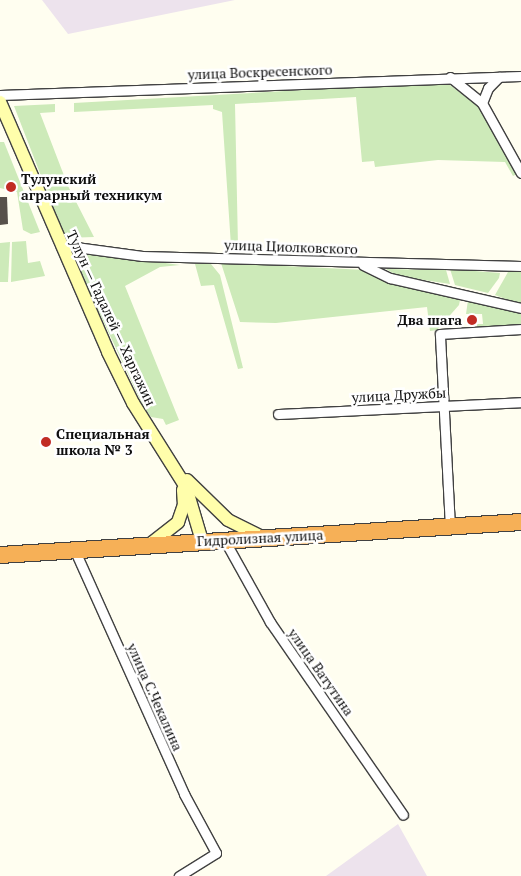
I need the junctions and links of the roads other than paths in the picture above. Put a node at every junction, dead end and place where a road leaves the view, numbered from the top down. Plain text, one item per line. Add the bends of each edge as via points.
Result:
1 (521, 76) edge
2 (450, 77) junction
3 (500, 77) junction
4 (0, 95) edge
5 (0, 102) edge
6 (482, 103) junction
7 (521, 173) edge
8 (61, 244) junction
9 (359, 264) junction
10 (521, 266) edge
11 (521, 308) edge
12 (521, 328) edge
13 (521, 402) edge
14 (447, 407) junction
15 (278, 414) dead end
16 (168, 458) junction
17 (179, 476) junction
18 (521, 522) edge
19 (450, 527) junction
20 (266, 539) junction
21 (202, 541) junction
22 (225, 541) junction
23 (150, 545) junction
24 (75, 550) junction
25 (0, 555) edge
26 (403, 815) dead end
27 (179, 876) edge

1 - 3 street, улица Воскресенского
2 - 3 street, улица Воскресенского
2 - 4 street, улица Воскресенского
2 - 6 street
3 - 6 street via 488,88
5 - 8 street, Тулун — Гадалей — Харгажин
6 - 7 street
8 - 9 street, улица Циолковского via 142,256
8 - 16 street, Тулун — Гадалей — Харгажин via 125,386
9 - 10 street, улица Циолковского
9 - 11 street via 390,278
12 - 14 street via 440,334
13 - 14 street, улица Дружбы
14 - 15 street, улица Дружбы
14 - 19 street
16 - 17 street, Тулун — Гадалей — Харгажин
16 - 20 street via 215,510
17 - 21 street, Тулун — Гадалей — Харгажин via 189,495
17 - 23 street via 182,514 172,530
18 - 19 highway, Гидролизная улица
19 - 20 highway, Гидролизная улица
20 - 22 highway, Гидролизная улица
21 - 22 highway, Гидролизная улица
21 - 23 highway, Гидролизная улица
22 - 26 street, улица Ватутина via 270,622
23 - 24 highway, Гидролизная улица
24 - 25 highway, Гидролизная улица
24 - 27 street, улица С.Чекалина via 184,794 216,853

